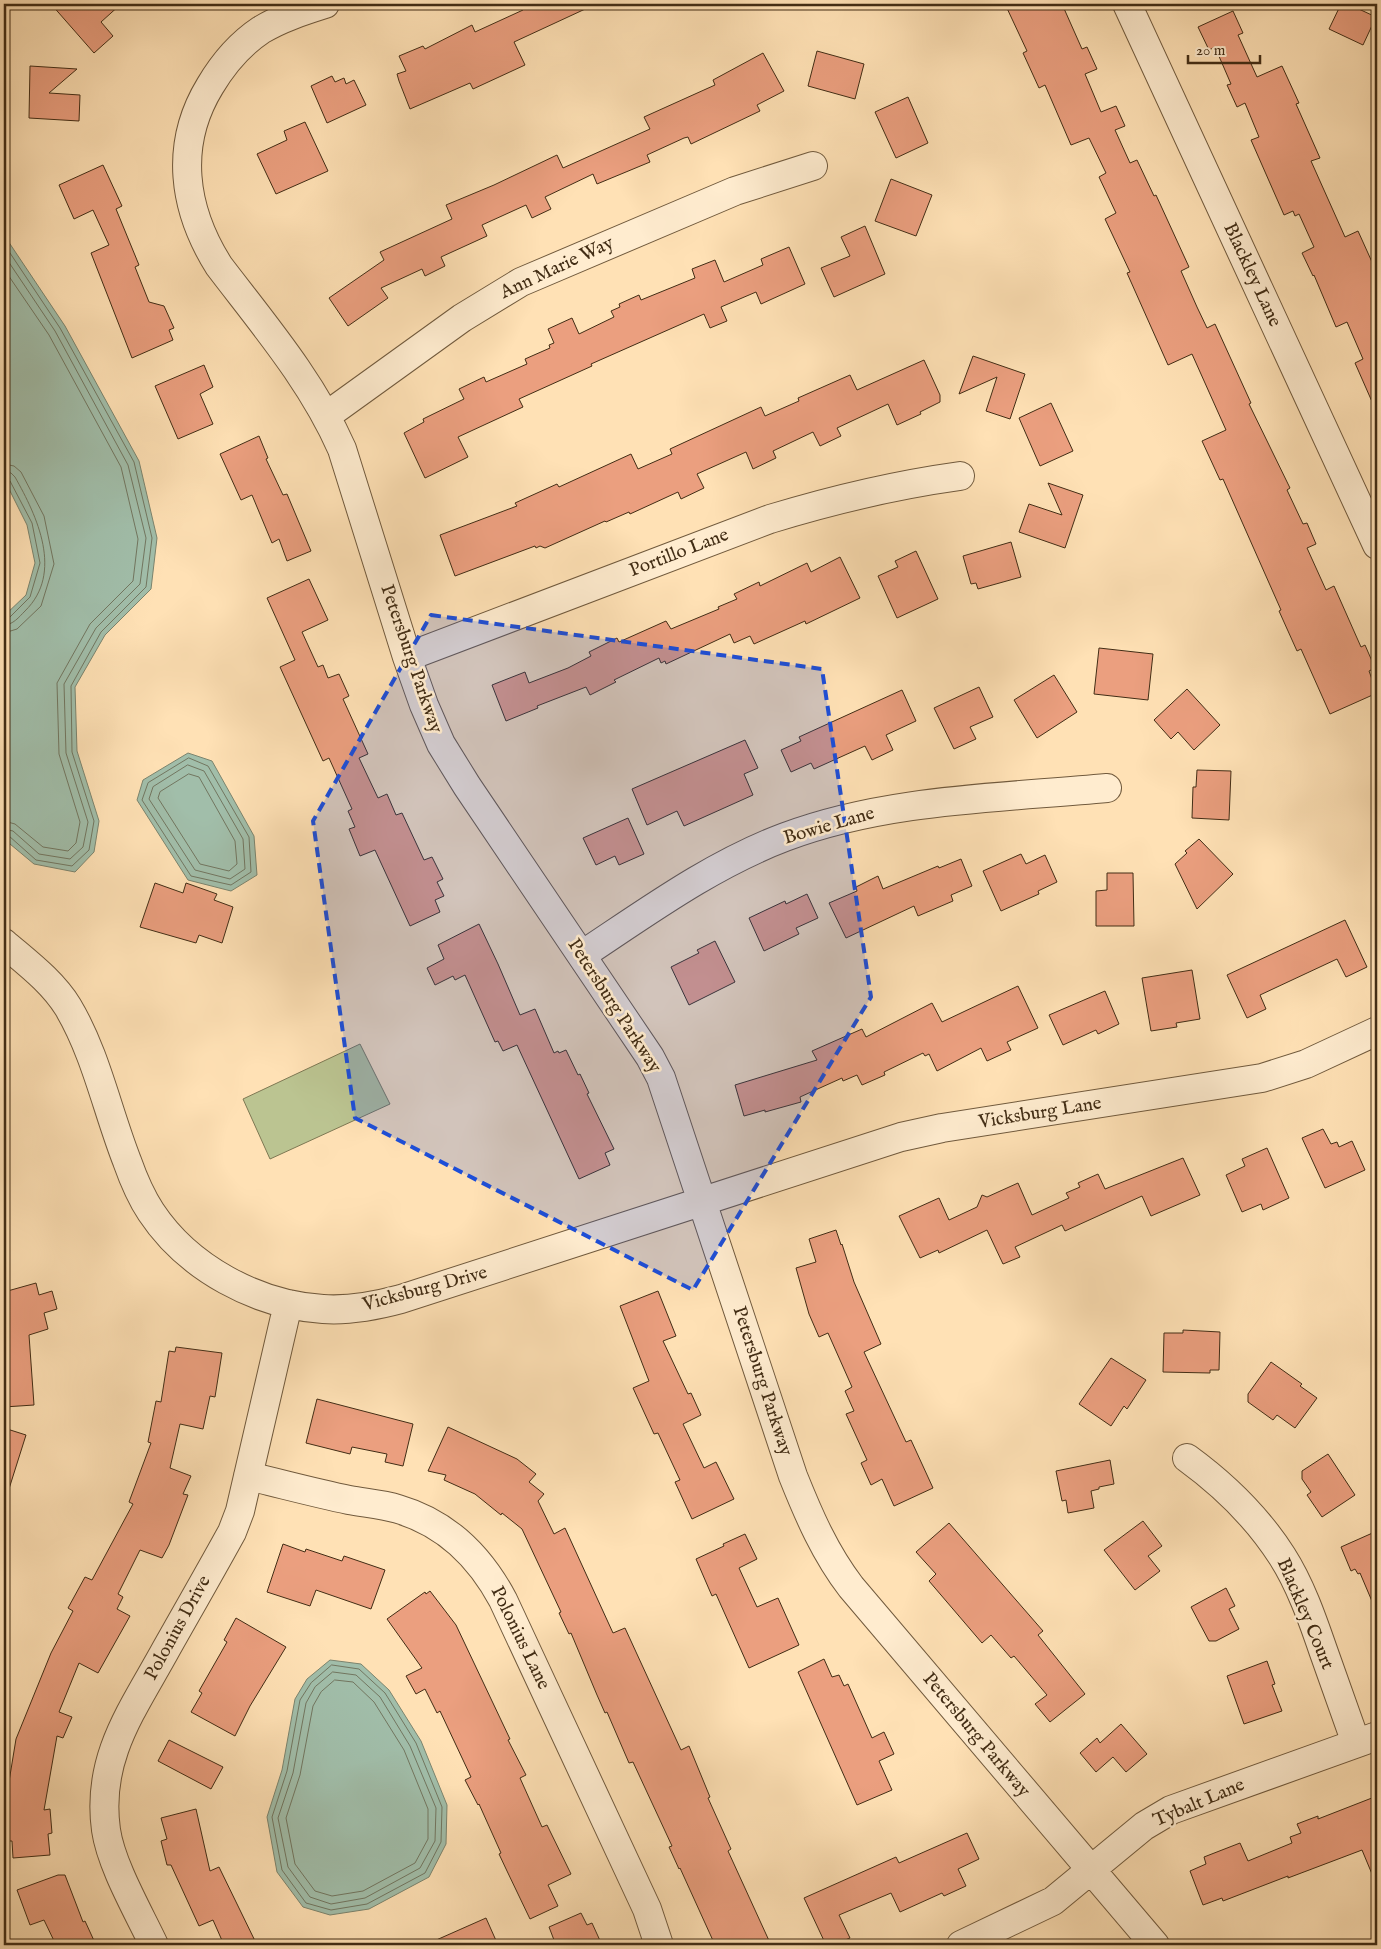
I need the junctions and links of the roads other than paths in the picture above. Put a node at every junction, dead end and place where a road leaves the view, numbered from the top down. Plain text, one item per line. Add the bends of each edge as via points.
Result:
1 (325, 4) edge
2 (1128, 4) edge
3 (813, 166) dead end
4 (326, 416) junction
5 (960, 476) dead end
6 (1377, 545) edge
7 (407, 657) junction
8 (1107, 788) dead end
9 (4, 943) edge
10 (582, 955) junction
11 (1377, 1031) edge
12 (702, 1200) junction
13 (288, 1304) junction
14 (1187, 1458) dead end
15 (248, 1476) junction
16 (1367, 1740) edge
17 (1091, 1870) junction
18 (154, 1945) edge
19 (658, 1945) edge
20 (961, 1945) edge
21 (1154, 1945) edge

1 - 4 street, Petersburg Parkway via 260,31 218,71 197,111 186,168 197,225 207,246 308,384
2 - 6 street, Blackley Lane
3 - 4 street, Ann Marie Way via 728,194 521,282 462,318
4 - 7 street, Petersburg Parkway via 342,449
5 - 7 street, Portillo Lane via 870,491 770,519
7 - 10 street, Petersburg Parkway via 441,744
8 - 10 street, Bowie Lane via 910,806 815,827 779,839 723,865
9 - 13 street, Vicksburg Drive via 46,980 67,1006 89,1046 127,1161 151,1212 165,1230 216,1274 260,1296
10 - 12 street, Petersburg Parkway via 661,1078
11 - 12 street, Vicksburg Lane via 1311,1062 1262,1078 926,1131 868,1146
12 - 13 street, Vicksburg Drive via 387,1303 333,1309
12 - 17 street, Petersburg Parkway via 793,1476 831,1560
13 - 15 street, Polonius Drive
14 - 16 street, Blackley Court via 1232,1495 1283,1558
15 - 18 street, Polonius Drive via 232,1532 119,1734 106,1776 106,1831 112,1853
15 - 19 street, Polonius Lane via 401,1510 443,1529 478,1560 492,1579 647,1908
16 - 17 street, Tybalt Lane via 1171,1810 1144,1826
17 - 20 street, Tybalt Lane via 1053,1901
17 - 21 street, Petersburg Parkway

